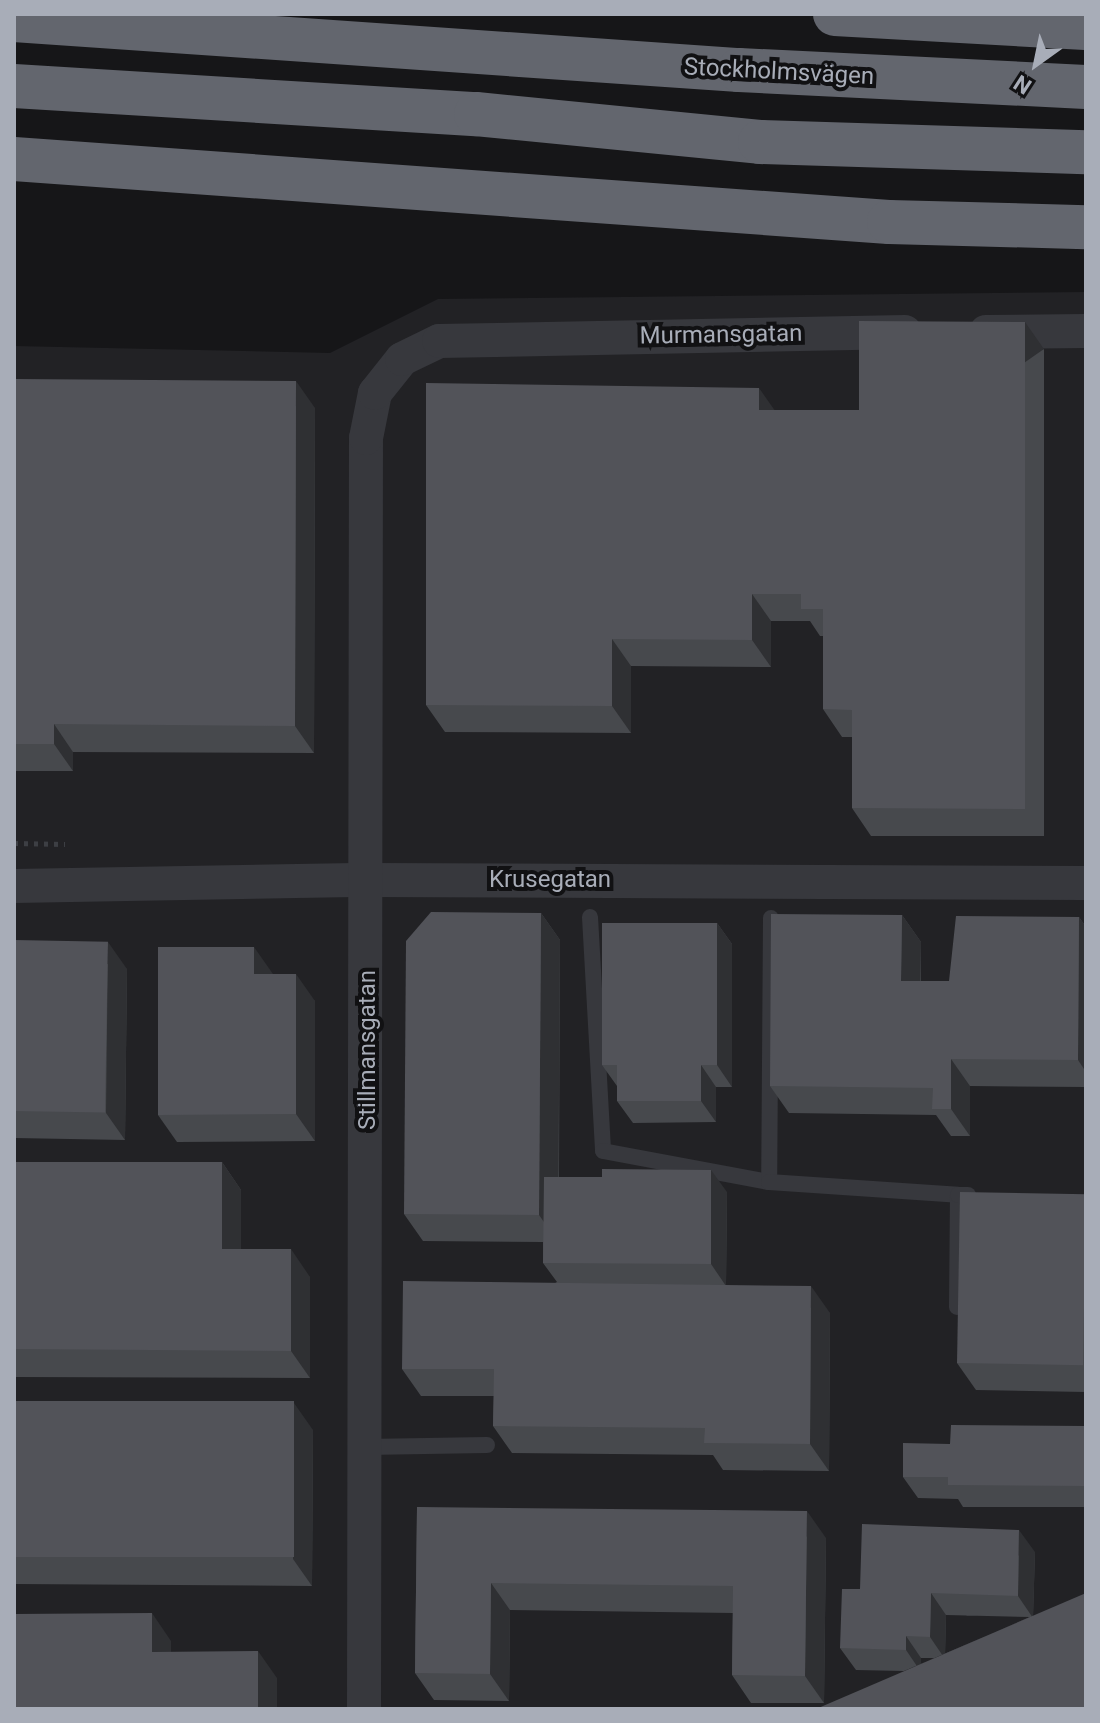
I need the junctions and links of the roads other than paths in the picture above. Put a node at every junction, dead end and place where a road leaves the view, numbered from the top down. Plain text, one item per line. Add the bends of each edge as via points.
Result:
1 (835, 14) edge
2 (14, 20) edge
3 (1086, 28) edge
4 (14, 86) edge
5 (1086, 87) edge
6 (1086, 152) edge
7 (14, 159) edge
8 (1086, 227) edge
9 (1086, 331) edge
10 (375, 393) joint
11 (369, 880) junction
12 (1086, 883) edge
13 (14, 886) edge
14 (590, 917) dead end
15 (771, 918) edge
16 (769, 1182) junction
17 (958, 1195) junction
18 (986, 1195) edge
19 (957, 1307) edge
20 (487, 1445) dead end
21 (365, 1447) junction
22 (364, 1709) edge

1 - 3 highway
2 - 5 highway, Stockholmsvägen via 739,70
4 - 6 highway via 476,114 760,142
7 - 8 highway via 889,222
9 - 10 street, Murmansgatan via 439,341 402,359
10 - 11 street, Stillmansgatan via 366,438
11 - 12 street, Krusegatan
11 - 13 street, Krusegatan
11 - 21 street, Stillmansgatan
14 - 16 lane via 603,1151
15 - 16 lane
16 - 17 lane
17 - 18 lane
17 - 19 lane
20 - 21 lane
21 - 22 street, Stillmansgatan

